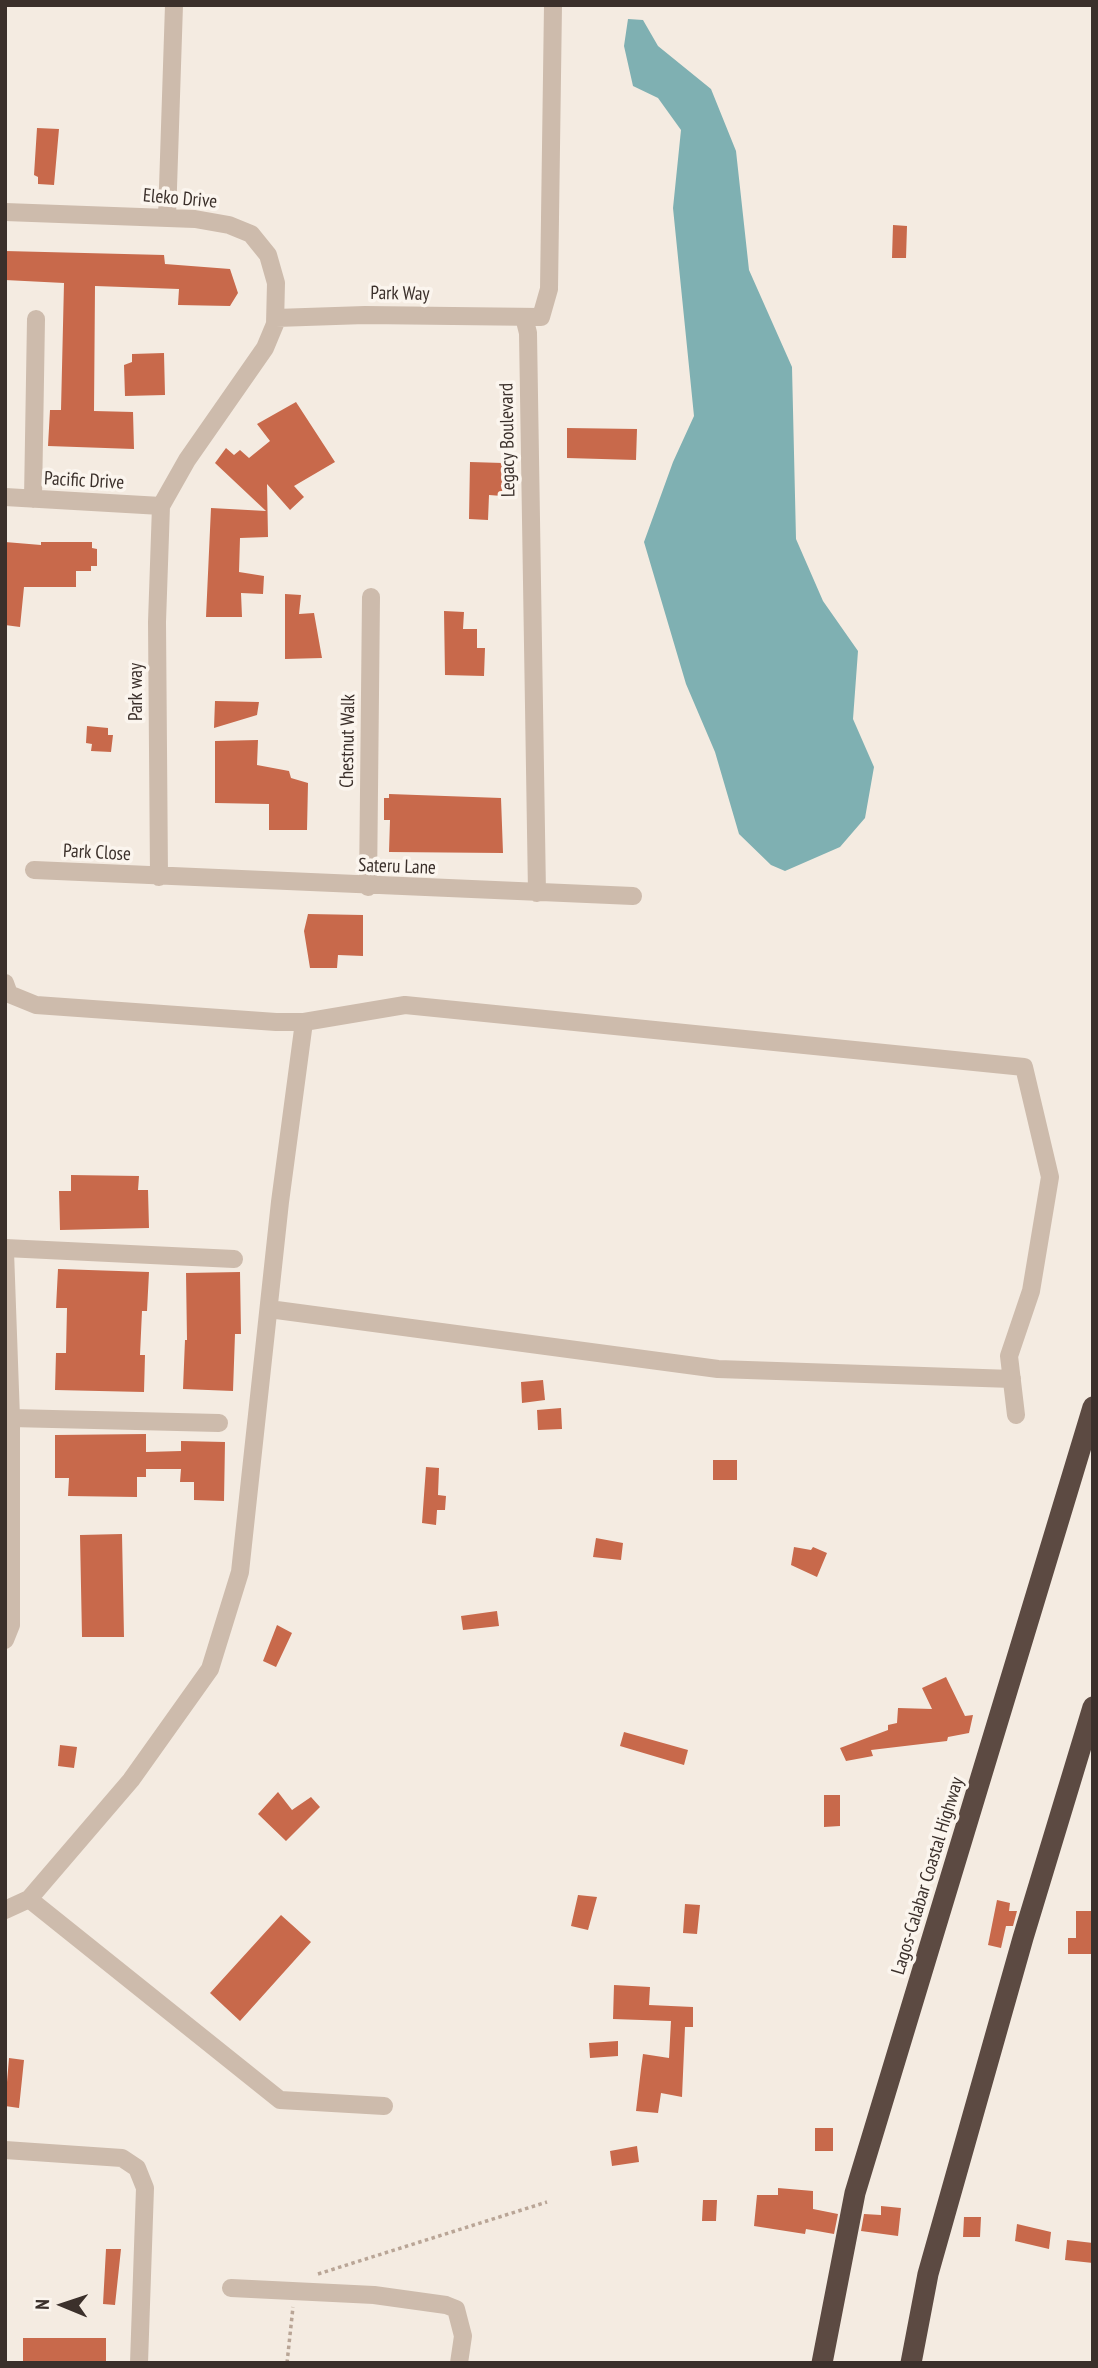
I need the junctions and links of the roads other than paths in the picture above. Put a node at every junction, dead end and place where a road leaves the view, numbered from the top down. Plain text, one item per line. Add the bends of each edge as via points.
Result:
1 (174, 5) edge
2 (553, 5) edge
3 (5, 212) edge
4 (167, 218) junction
5 (524, 317) junction
6 (36, 319) dead end
7 (276, 321) junction
8 (5, 497) edge
9 (33, 499) junction
10 (161, 506) junction
11 (371, 597) dead end
12 (34, 870) dead end
13 (159, 877) junction
14 (368, 887) junction
15 (537, 893) junction
16 (633, 896) dead end
17 (5, 983) edge
18 (304, 1022) junction
19 (5, 1250) edge
20 (234, 1259) dead end
21 (269, 1309) junction
22 (7, 1356) edge
23 (1012, 1379) junction
24 (1093, 1407) edge
25 (1016, 1415) dead end
26 (11, 1418) junction
27 (219, 1423) dead end
28 (5, 1640) edge
29 (1093, 1707) edge
30 (29, 1899) junction
31 (5, 1910) edge
32 (384, 2106) dead end
33 (5, 2150) edge
34 (231, 2288) dead end
35 (139, 2363) edge
36 (458, 2363) edge
37 (822, 2363) edge
38 (911, 2363) edge

1 - 4 street
2 - 5 street via 549,289 541,317
3 - 4 street, Eleko Drive
4 - 7 street, Eleko Drive via 229,225 251,234 268,255 274,274
5 - 7 street, Park Way via 365,315
5 - 15 street, Legacy Boulevard via 528,334
6 - 9 street
7 - 10 street via 265,348 187,460
8 - 9 street, Pacific Drive
9 - 10 street, Pacific Drive
10 - 13 street, Park way
11 - 14 street, Chestnut Walk
12 - 13 street, Park Close
13 - 14 street, Sateru Lane
14 - 15 street, Sateru Lane
15 - 16 street, Sateru Lane
17 - 18 street via 9,995 36,1005
18 - 21 street
18 - 23 street via 405,1005 1024,1067 1050,1177 1031,1291 1009,1356
19 - 20 street
19 - 22 street
21 - 23 street via 718,1368
21 - 30 street via 240,1572 210,1669 131,1780
22 - 26 street
23 - 25 street
24 - 37 highway, Lagos-Calabar Coastal Highway via 855,2193
26 - 27 street
26 - 28 street via 11,1625
29 - 38 highway via 928,2274
30 - 31 street
30 - 32 street via 280,2100
33 - 35 street via 121,2158 137,2168 145,2188
34 - 36 street via 374,2295 446,2305 456,2309 463,2336

